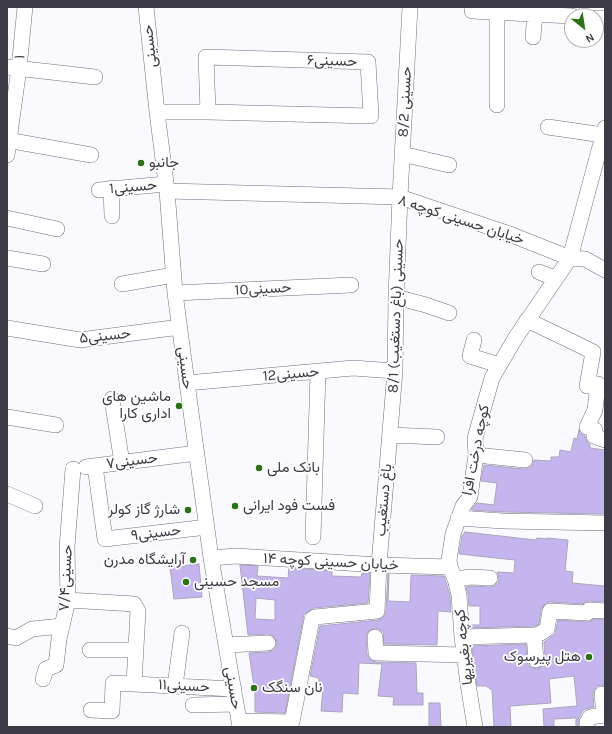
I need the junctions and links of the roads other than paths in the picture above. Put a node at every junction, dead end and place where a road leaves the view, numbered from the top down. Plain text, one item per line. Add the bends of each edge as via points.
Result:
1 (26, 7) edge
2 (146, 7) edge
3 (410, 7) edge
4 (497, 10) edge
5 (472, 11) dead end
6 (564, 13) edge
7 (535, 14) junction
8 (533, 37) dead end
9 (13, 67) edge
10 (95, 77) dead end
11 (497, 105) dead end
12 (157, 112) junction
13 (208, 112) junction
14 (548, 127) dead end
15 (604, 132) edge
16 (8, 140) edge
17 (402, 154) junction
18 (7, 155) edge
19 (91, 155) dead end
20 (449, 166) dead end
21 (167, 188) junction
22 (400, 197) junction
23 (112, 216) dead end
24 (7, 218) edge
25 (57, 229) dead end
26 (7, 258) edge
27 (570, 258) junction
28 (43, 264) dead end
29 (605, 270) edge
30 (539, 272) dead end
31 (174, 275) junction
32 (555, 278) junction
33 (122, 284) dead end
34 (351, 285) dead end
35 (175, 293) junction
36 (396, 298) junction
37 (449, 313) dead end
38 (527, 320) junction
39 (180, 327) junction
40 (7, 328) edge
41 (474, 340) dead end
42 (500, 365) junction
43 (395, 371) junction
44 (318, 372) junction
45 (187, 383) junction
46 (602, 384) edge
47 (112, 399) dead end
48 (7, 417) edge
49 (56, 425) dead end
50 (390, 435) junction
51 (437, 437) dead end
52 (605, 440) edge
53 (197, 453) junction
54 (476, 455) junction
55 (525, 460) dead end
56 (122, 463) junction
57 (95, 466) junction
58 (70, 469) joint
59 (7, 494) edge
60 (35, 506) dead end
61 (458, 518) junction
62 (605, 523) edge
63 (207, 528) junction
64 (312, 537) dead end
65 (211, 558) junction
66 (379, 565) junction
67 (453, 573) junction
68 (490, 578) dead end
69 (68, 600) junction
70 (605, 611) edge
71 (62, 626) junction
72 (182, 633) dead end
73 (534, 635) junction
74 (7, 636) edge
75 (375, 637) dead end
76 (462, 637) junction
77 (268, 643) dead end
78 (226, 645) junction
79 (90, 650) dead end
80 (136, 650) junction
81 (464, 655) junction
82 (536, 660) dead end
83 (43, 680) dead end
84 (134, 684) junction
85 (175, 686) junction
86 (602, 694) dead end
87 (235, 696) junction
88 (193, 705) dead end
89 (91, 710) dead end
90 (239, 724) edge
91 (475, 727) edge
92 (587, 727) edge

1 - 9 street, ۱
2 - 12 street, حسینی
3 - 17 street, 8/2 حسینی
4 - 5 street
4 - 7 street
4 - 11 street
6 - 7 street
7 - 8 street
9 - 10 street
9 - 16 street, ۱
12 - 13 street, حسینی۶
12 - 21 street, حسینی
13 - 13 street, حسینی۶ via 371,116 368,62 206,57
14 - 15 street
15 - 27 street
16 - 18 street, ۱
16 - 19 street
17 - 20 street
17 - 22 street, 8/2 حسینی
21 - 22 street, خیابان حسینی کوچه ۸
21 - 23 street, حسینی1 via 105,189
21 - 31 street, حسینی
22 - 27 street, خیابان حسینی کوچه ۸ via 507,233
22 - 36 street, 8/1 حسینی (باغ دستغیب)
24 - 25 street
26 - 28 street
27 - 29 street, خیابان حسینی کوچه ۸ via 585,259
27 - 32 street, کوچه درخت افرا
30 - 32 street
31 - 33 street
31 - 35 street, حسینی
32 - 38 street, کوچه درخت افرا
34 - 35 street, حسینی10
35 - 39 street, حسینی
36 - 37 street
36 - 43 street, 8/1 حسینی (باغ دستغیب)
38 - 42 street, کوچه درخت افرا
38 - 46 street via 592,352 587,386
39 - 40 street, حسینی۵ via 80,340
39 - 45 street, حسینی
41 - 42 street via 470,356
42 - 54 street, کوچه درخت افرا via 492,378 475,438
43 - 44 street, حسینی12 via 353,368
43 - 50 street, 8/1 حسینی (باغ دستغیب)
44 - 45 street, حسینی12
44 - 64 street
45 - 53 street, حسینی
46 - 52 street via 587,427 595,430 594,436
47 - 56 street
48 - 49 street
50 - 51 street
50 - 66 street, باغ دستغیب
53 - 56 street, حسینی۷
53 - 63 street, حسینی
54 - 55 street
54 - 61 street, کوچه درخت افرا via 470,497
56 - 57 street, حسینی۷
57 - 58 street, حسینی۷
57 - 63 street, حسینی۹ via 105,539
58 - 69 street, حسینی۷/۴
59 - 60 street
61 - 62 street
61 - 67 street, کوچه درخت افرا via 449,560
63 - 65 street, حسینی
65 - 66 street, خیابان حسینی کوچه ۱۴ via 236,556
65 - 78 street, حسینی
66 - 67 street, خیابان حسینی کوچه ۱۴
66 - 90 street, باغ دستغیب via 377,611 312,619 292,722
67 - 68 street, خیابان حسینی کوچه ۱۴
67 - 76 street, کوچه بغیریها via 459,595
69 - 71 street, حسینی۷/۴
69 - 80 street via 134,604 138,611
70 - 73 street via 550,611 547,629
71 - 74 street via 32,629 16,638
71 - 83 street, حسینی۷/۴ via 56,665 46,669
72 - 85 street
73 - 76 street
73 - 82 street
75 - 81 street via 376,653
76 - 81 street, کوچه بغیریها
77 - 78 street
78 - 87 street, حسینی
79 - 80 street
80 - 84 street
81 - 91 street, کوچه بغیریها
84 - 85 street, حسینی۱۱
84 - 89 street, حسینی۱۱ via 113,683 112,711
85 - 87 street, حسینی۱۱
86 - 92 street via 604,715 590,717
87 - 88 street
87 - 90 street, حسینی

